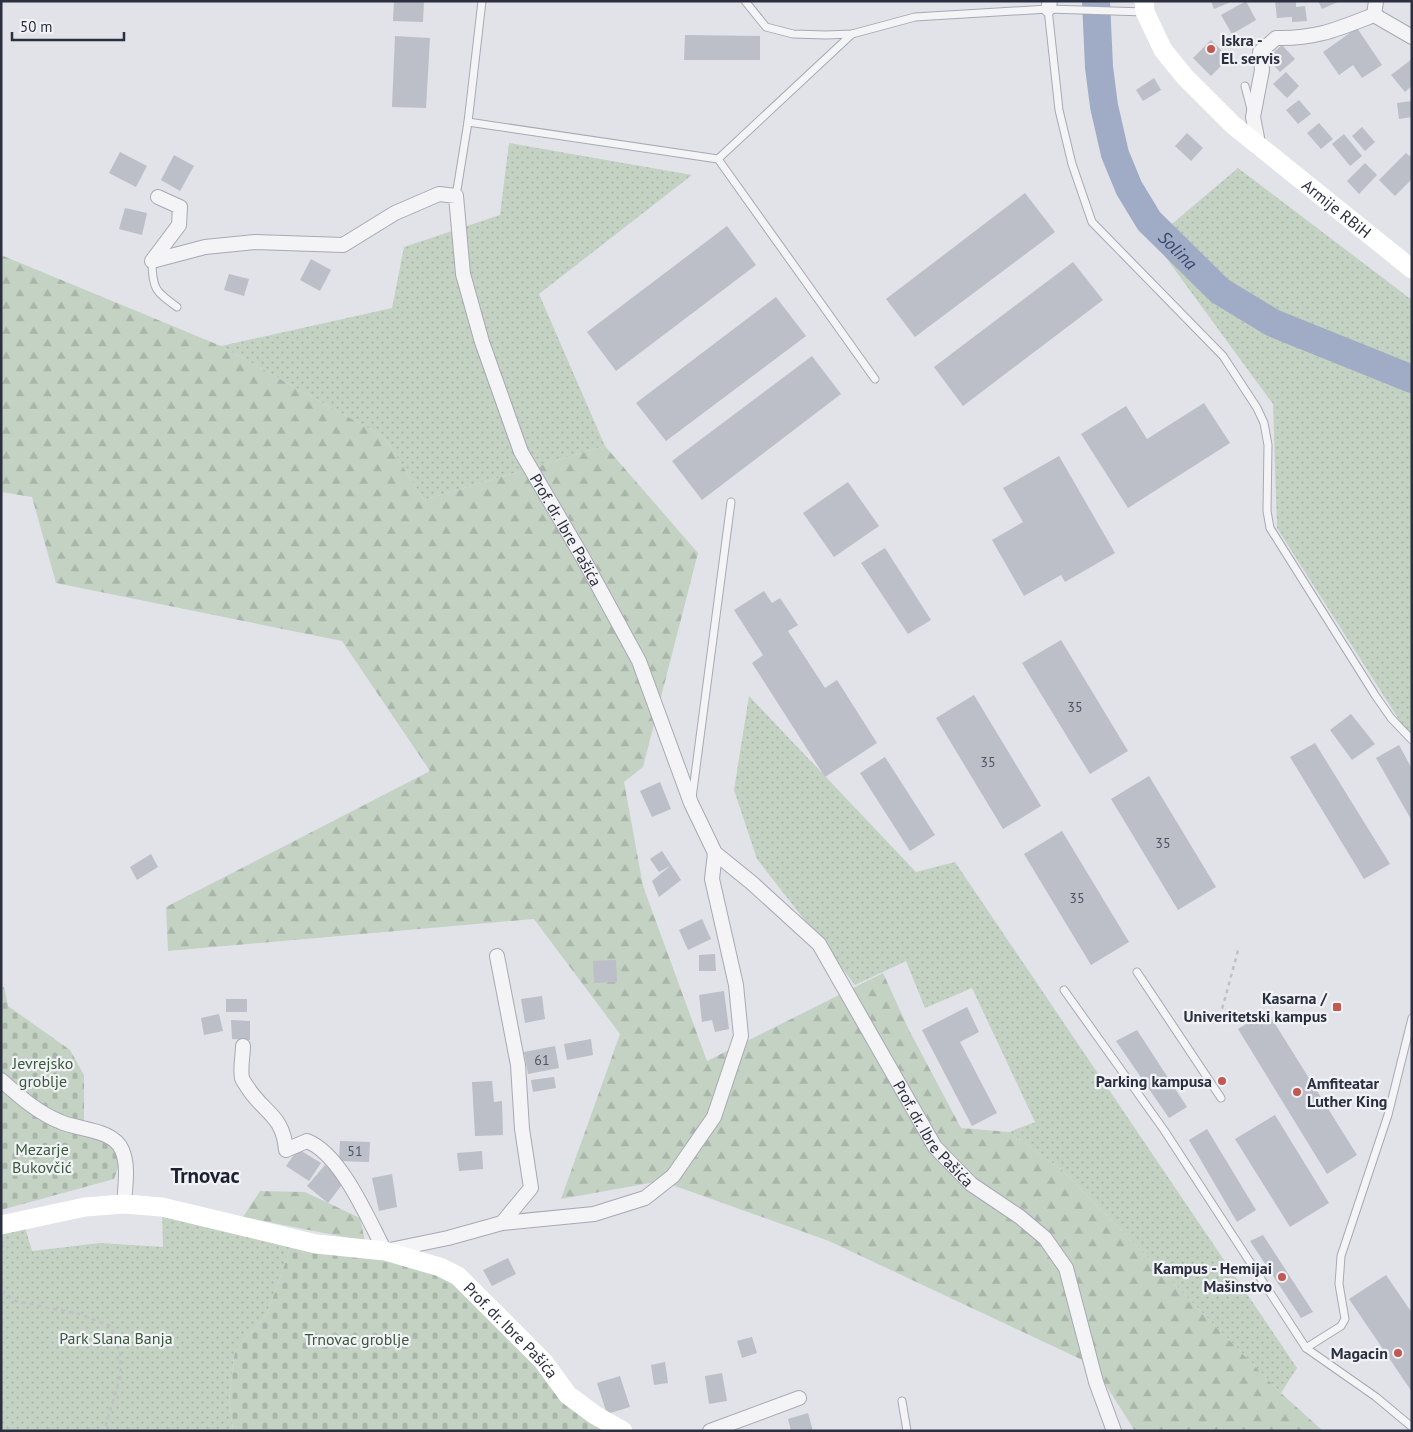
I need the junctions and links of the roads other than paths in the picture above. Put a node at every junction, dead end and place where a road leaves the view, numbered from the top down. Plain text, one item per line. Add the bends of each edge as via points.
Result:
1 (482, 1) edge
2 (744, 1) edge
3 (1049, 5) edge
4 (1144, 7) edge
5 (1375, 8) edge
6 (852, 34) junction
7 (1412, 36) edge
8 (1245, 86) dead end
9 (1252, 117) junction
10 (468, 122) junction
11 (1259, 148) junction
12 (718, 159) junction
13 (456, 196) junction
14 (158, 197) dead end
15 (152, 261) junction
16 (1412, 269) edge
17 (177, 307) dead end
18 (875, 379) dead end
19 (731, 502) dead end
20 (1412, 740) edge
21 (691, 803) junction
22 (714, 853) junction
23 (498, 956) dead end
24 (1137, 972) dead end
25 (1064, 990) dead end
26 (1412, 1018) edge
27 (243, 1046) dead end
28 (1, 1080) edge
29 (1221, 1098) dead end
30 (124, 1204) junction
31 (502, 1223) junction
32 (1, 1225) edge
33 (385, 1250) junction
34 (1306, 1348) junction
35 (800, 1398) dead end
36 (902, 1402) dead end
37 (1412, 1427) edge
38 (623, 1431) edge
39 (710, 1431) edge
40 (907, 1431) edge
41 (1114, 1431) edge

1 - 10 lane
2 - 6 lane via 766,27 793,34
3 - 4 lane via 1120,11
3 - 6 lane via 915,17
3 - 20 lane via 1058,110 1092,222 1223,356 1254,401 1264,423 1268,445 1267,511 1270,528 1375,695
4 - 11 street, Armije RBiH via 1163,50 1209,101
5 - 7 street
5 - 9 street via 1324,34 1302,39 1276,38 1260,52 1262,70
6 - 12 lane
8 - 9 lane
9 - 11 street
10 - 12 lane
10 - 13 lane
11 - 16 street, Armije RBiH
12 - 18 lane
13 - 15 street via 439,194 396,213 343,245 255,242 205,246
13 - 21 street, Prof. dr. Ibre Pašića via 463,274 482,342 521,452 639,662
14 - 15 street via 180,207 179,225
15 - 17 lane via 157,292
19 - 21 lane
21 - 22 street, Prof. dr. Ibre Pašića
22 - 31 street, Prof. dr. Ibre Pašića via 712,879 736,985 741,1036 714,1117 673,1176 645,1198 594,1214
22 - 41 street, Prof. dr. Ibre Pašića via 819,944 935,1147 971,1184 1045,1238 1066,1268 1096,1382
23 - 31 street via 518,1065 522,1129 531,1188
24 - 29 lane
25 - 34 lane via 1164,1130
26 - 34 lane via 1388,1115 1341,1256 1339,1284 1345,1319 1341,1326
27 - 33 street via 242,1079 256,1099 280,1122 286,1150 307,1141 319,1145 342,1171
28 - 30 street via 38,1110 61,1123 109,1137 122,1149 126,1178
30 - 32 street, Prof. dr. Ibre Pašića via 85,1207
30 - 33 street, Prof. dr. Ibre Pašića via 162,1207 316,1244
31 - 33 street, Prof. dr. Ibre Pašića
33 - 38 street, Prof. dr. Ibre Pašića via 458,1276 543,1360 568,1395
34 - 37 lane via 1376,1397
35 - 39 street
36 - 40 lane

